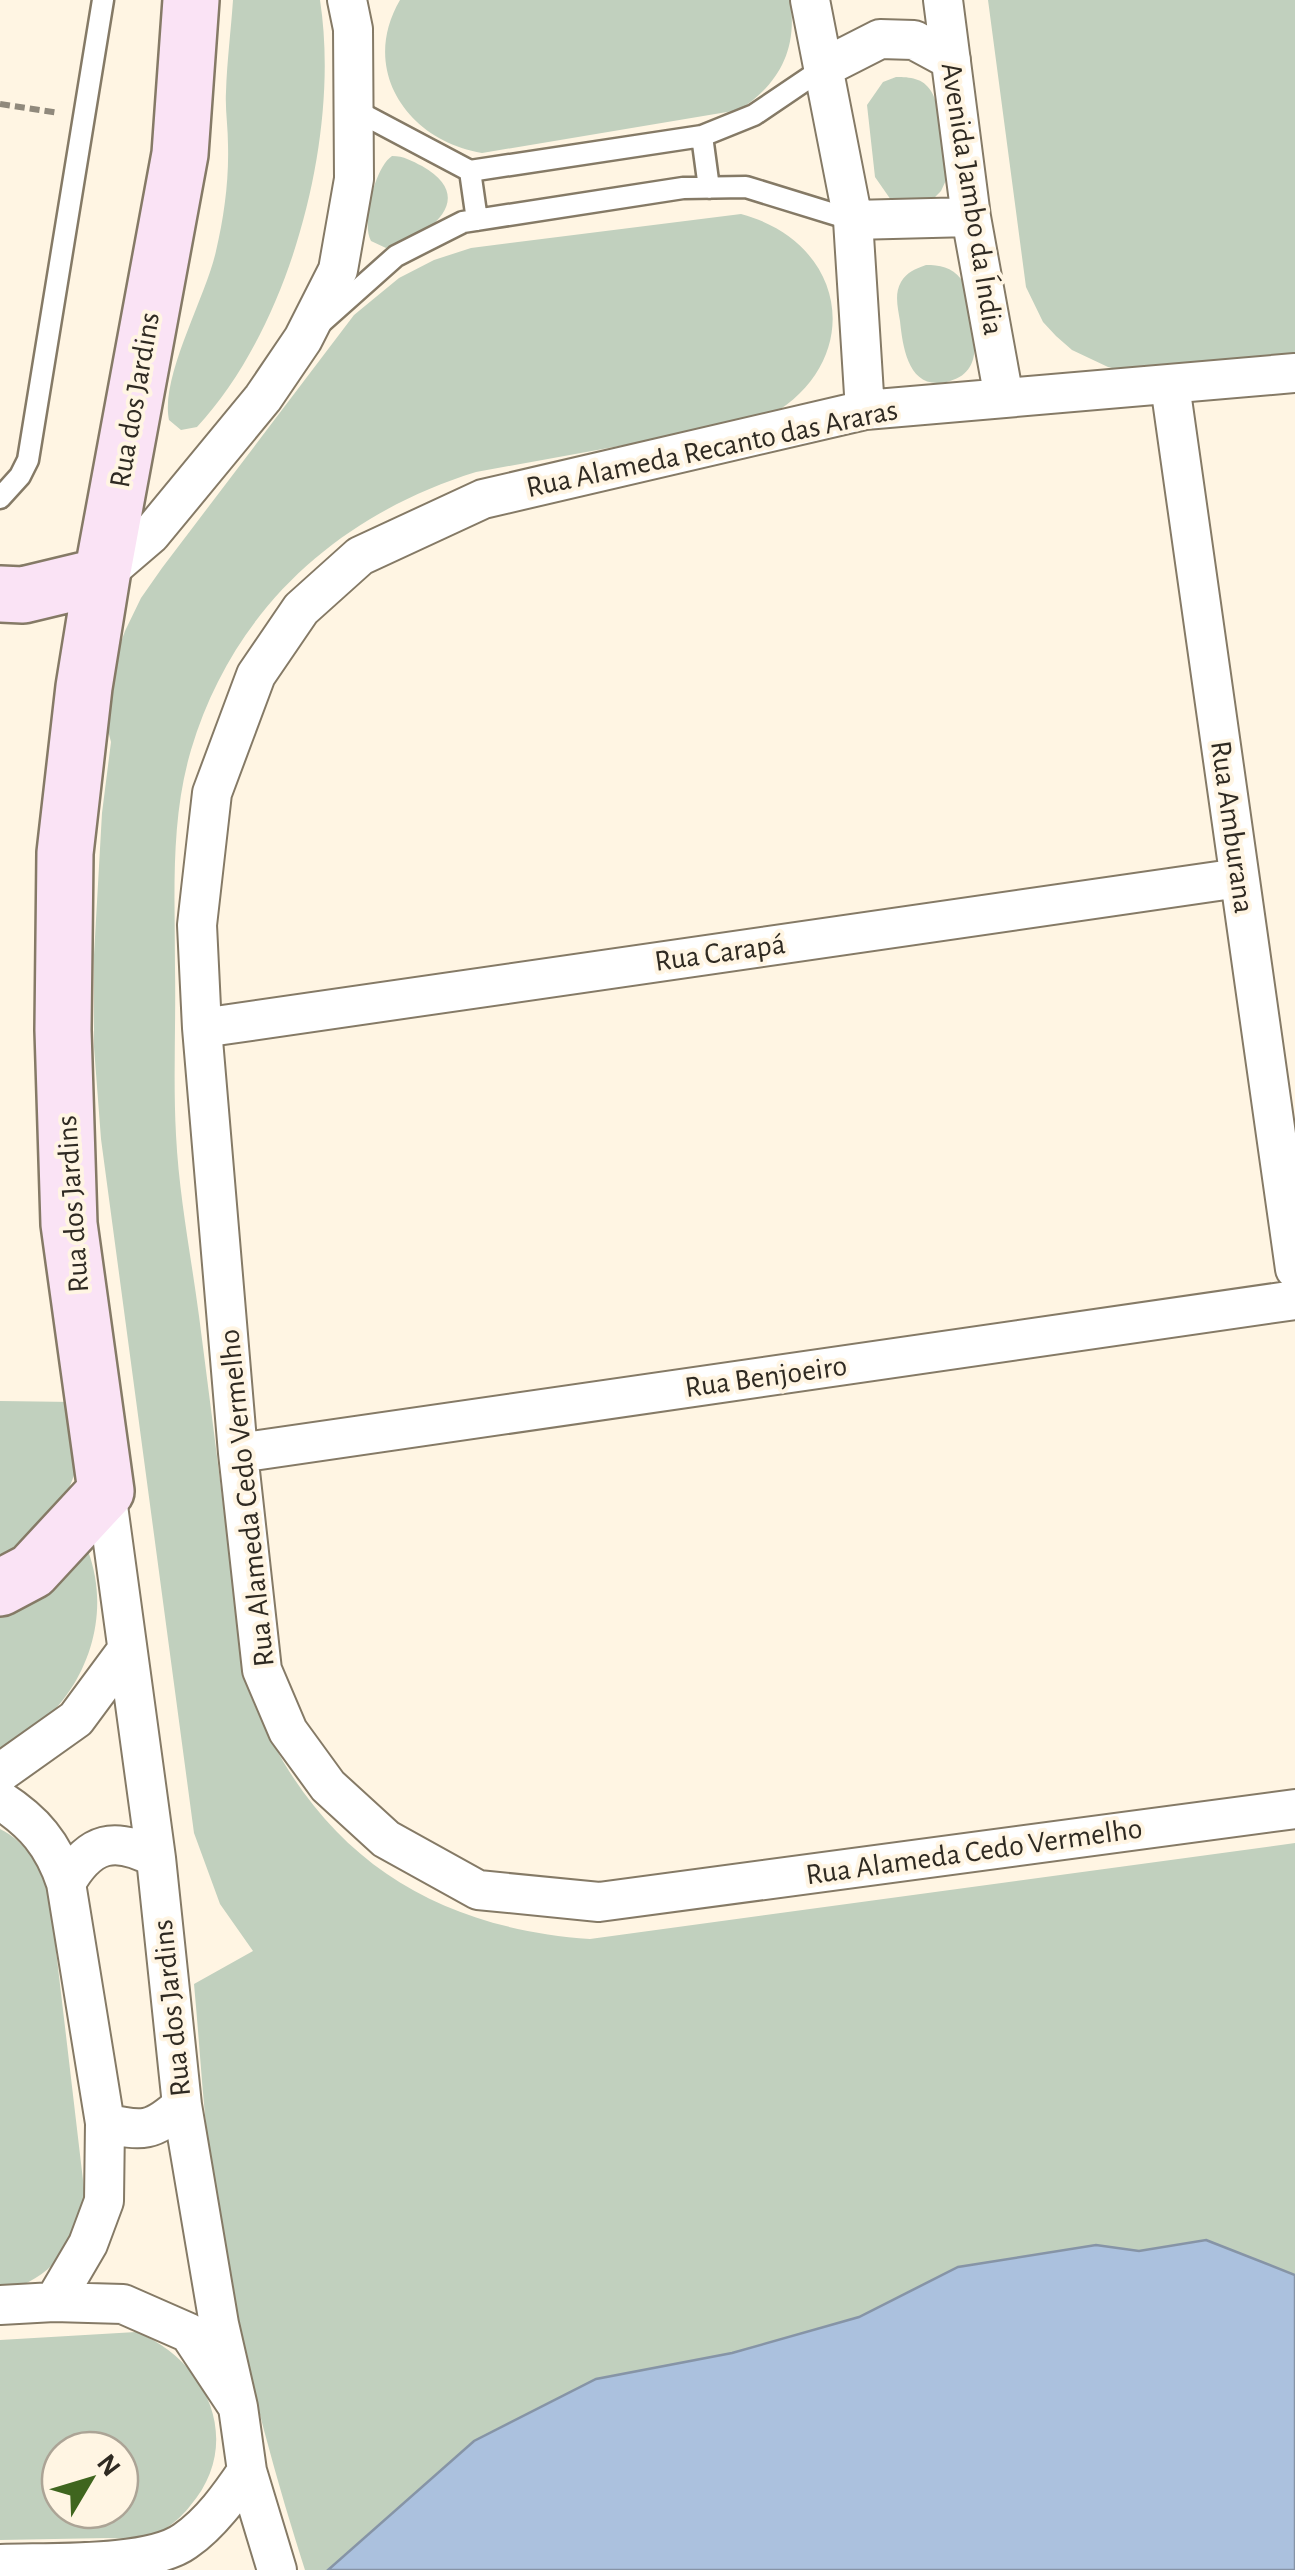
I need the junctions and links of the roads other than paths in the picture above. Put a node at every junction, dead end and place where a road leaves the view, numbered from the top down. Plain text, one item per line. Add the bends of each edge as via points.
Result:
1 (103, 0) edge
2 (191, 0) edge
3 (810, 0) edge
4 (943, 0) edge
5 (356, 10) edge
6 (950, 60) junction
7 (825, 67) junction
8 (356, 110) junction
9 (702, 136) junction
10 (470, 170) junction
11 (709, 188) junction
12 (972, 217) junction
13 (477, 220) junction
14 (853, 220) junction
15 (303, 340) junction
16 (1295, 372) edge
17 (1170, 385) junction
18 (1004, 398) junction
19 (865, 410) junction
20 (0, 498) edge
21 (102, 576) junction
22 (0, 594) edge
23 (256, 675) joint
24 (1239, 878) junction
25 (202, 1028) junction
26 (1295, 1269) edge
27 (1295, 1300) edge
28 (238, 1453) junction
29 (106, 1492) junction
30 (0, 1588) edge
31 (127, 1650) junction
32 (0, 1774) edge
33 (0, 1800) edge
34 (1295, 1808) edge
35 (156, 1858) junction
36 (66, 1883) junction
37 (182, 2105) junction
38 (104, 2123) junction
39 (54, 2302) junction
40 (0, 2305) edge
41 (238, 2407) junction
42 (247, 2470) junction
43 (0, 2564) edge
44 (154, 2564) edge
45 (278, 2570) edge

1 - 20 lane via 28,460
2 - 21 street, Rua dos Jardins via 180,154
3 - 7 street
4 - 6 street, Avenida Jambo da Índia
5 - 8 street
6 - 7 street via 914,40 880,39
6 - 12 street, Avenida Jambo da Índia
7 - 9 lane via 754,114
7 - 14 street
8 - 10 lane
8 - 15 street via 354,179 338,270
9 - 10 lane
9 - 11 lane
10 - 13 lane
11 - 13 lane
11 - 14 lane via 746,187
12 - 14 street
12 - 18 street, Avenida Jambo da Índia
13 - 15 lane via 396,256
14 - 19 street
15 - 21 street via 151,534
16 - 17 street, Rua Alameda Recanto das Araras
17 - 18 street, Rua Alameda Recanto das Araras
17 - 24 street, Rua Amburana
18 - 19 street, Rua Alameda Recanto das Araras
19 - 23 street, Rua Alameda Recanto das Araras via 482,499 360,556 301,608
21 - 22 street via 24,595
21 - 29 street, Rua dos Jardins via 65,854 63,1030 69,1224
23 - 25 street, Rua Alameda Cedo Vermelho via 212,792 197,925
24 - 25 street, Rua Carapá
24 - 26 street, Rua Amburana
25 - 28 street, Rua Alameda Cedo Vermelho
27 - 28 street, Rua Benjoeiro
28 - 34 street, Rua Alameda Cedo Vermelho via 262,1670 288,1731 328,1786 386,1840 478,1890 599,1902
29 - 30 street via 32,1571
29 - 31 street, Rua dos Jardins
31 - 32 street via 76,1720
31 - 35 street, Rua dos Jardins
33 - 36 street via 56,1852
35 - 36 street via 130,1844 102,1845 77,1863
35 - 37 street, Rua dos Jardins
36 - 38 street
37 - 38 street via 147,2130
37 - 41 street, Rua dos Jardins
38 - 39 street via 104,2201
39 - 40 street
39 - 41 street via 123,2304 189,2333
41 - 42 street, Rua dos Jardins
42 - 44 street via 226,2502
42 - 45 street, Rua dos Jardins
43 - 44 street

